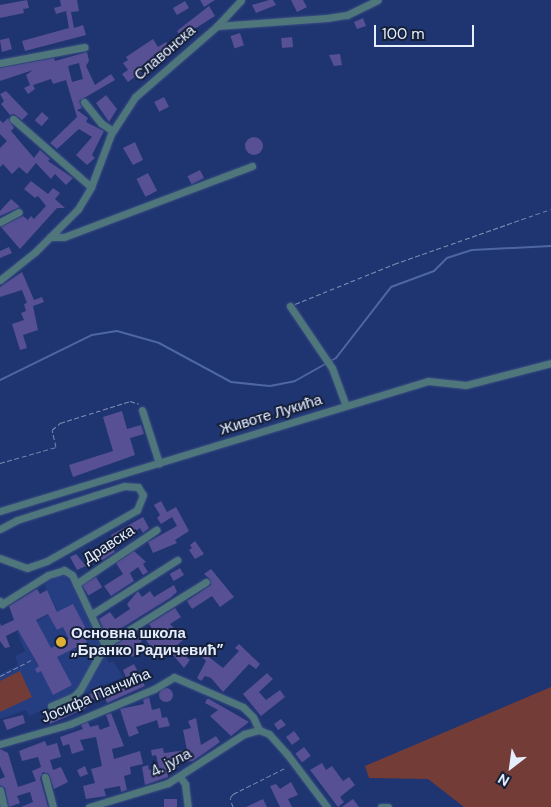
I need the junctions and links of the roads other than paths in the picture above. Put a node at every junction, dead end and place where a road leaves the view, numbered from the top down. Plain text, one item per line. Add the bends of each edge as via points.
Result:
1 (241, 0) edge
2 (378, 0) edge
3 (218, 26) junction
4 (85, 47) dead end
5 (0, 63) edge
6 (84, 102) dead end
7 (13, 119) dead end
8 (113, 131) junction
9 (252, 166) dead end
10 (92, 187) junction
11 (19, 212) dead end
12 (0, 222) edge
13 (50, 237) junction
14 (0, 280) edge
15 (290, 306) road end
16 (551, 363) edge
17 (346, 406) junction
18 (142, 410) road end
19 (159, 463) junction
20 (0, 511) edge
21 (0, 529) edge
22 (156, 530) dead end
23 (0, 558) edge
24 (177, 560) dead end
25 (206, 582) dead end
26 (76, 584) junction
27 (1, 603) edge
28 (92, 614) junction
29 (105, 645) junction
30 (51, 706) dead end
31 (260, 730) junction
32 (0, 744) edge
33 (45, 777) dead end
34 (180, 777) junction
35 (0, 790) edge
36 (4, 807) edge
37 (53, 807) edge
38 (89, 807) edge
39 (188, 807) edge
40 (326, 807) edge
41 (381, 807) edge
42 (388, 807) edge

1 - 3 street, Славонска
2 - 3 street via 347,15
3 - 8 street, Славонска via 135,97
4 - 5 street
6 - 8 street
7 - 10 street
8 - 10 street, Славонска
9 - 13 street via 64,237
10 - 13 street, Славонска via 78,208
11 - 12 street
13 - 14 street, Славонска
15 - 17 street via 331,366
16 - 17 street, Животе Лукића via 466,385 428,381
17 - 19 street, Животе Лукића
18 - 19 street
19 - 20 street, Животе Лукића
21 - 23 street via 17,520 124,486 138,487 143,495 137,510 46,561 27,568
22 - 26 street, Дравска
24 - 28 street
25 - 29 street
26 - 27 street via 69,572 59,570
26 - 28 street
28 - 29 street
29 - 30 street via 80,690
31 - 32 street, Јосифа Панчића via 253,717 235,702 171,676 154,689 70,724
31 - 34 street, 4. јула via 244,734
31 - 40 street, Јосифа Панчића via 273,738
33 - 37 street
34 - 38 street, 4. јула
34 - 39 street via 185,784
35 - 36 street
41 - 42 street

